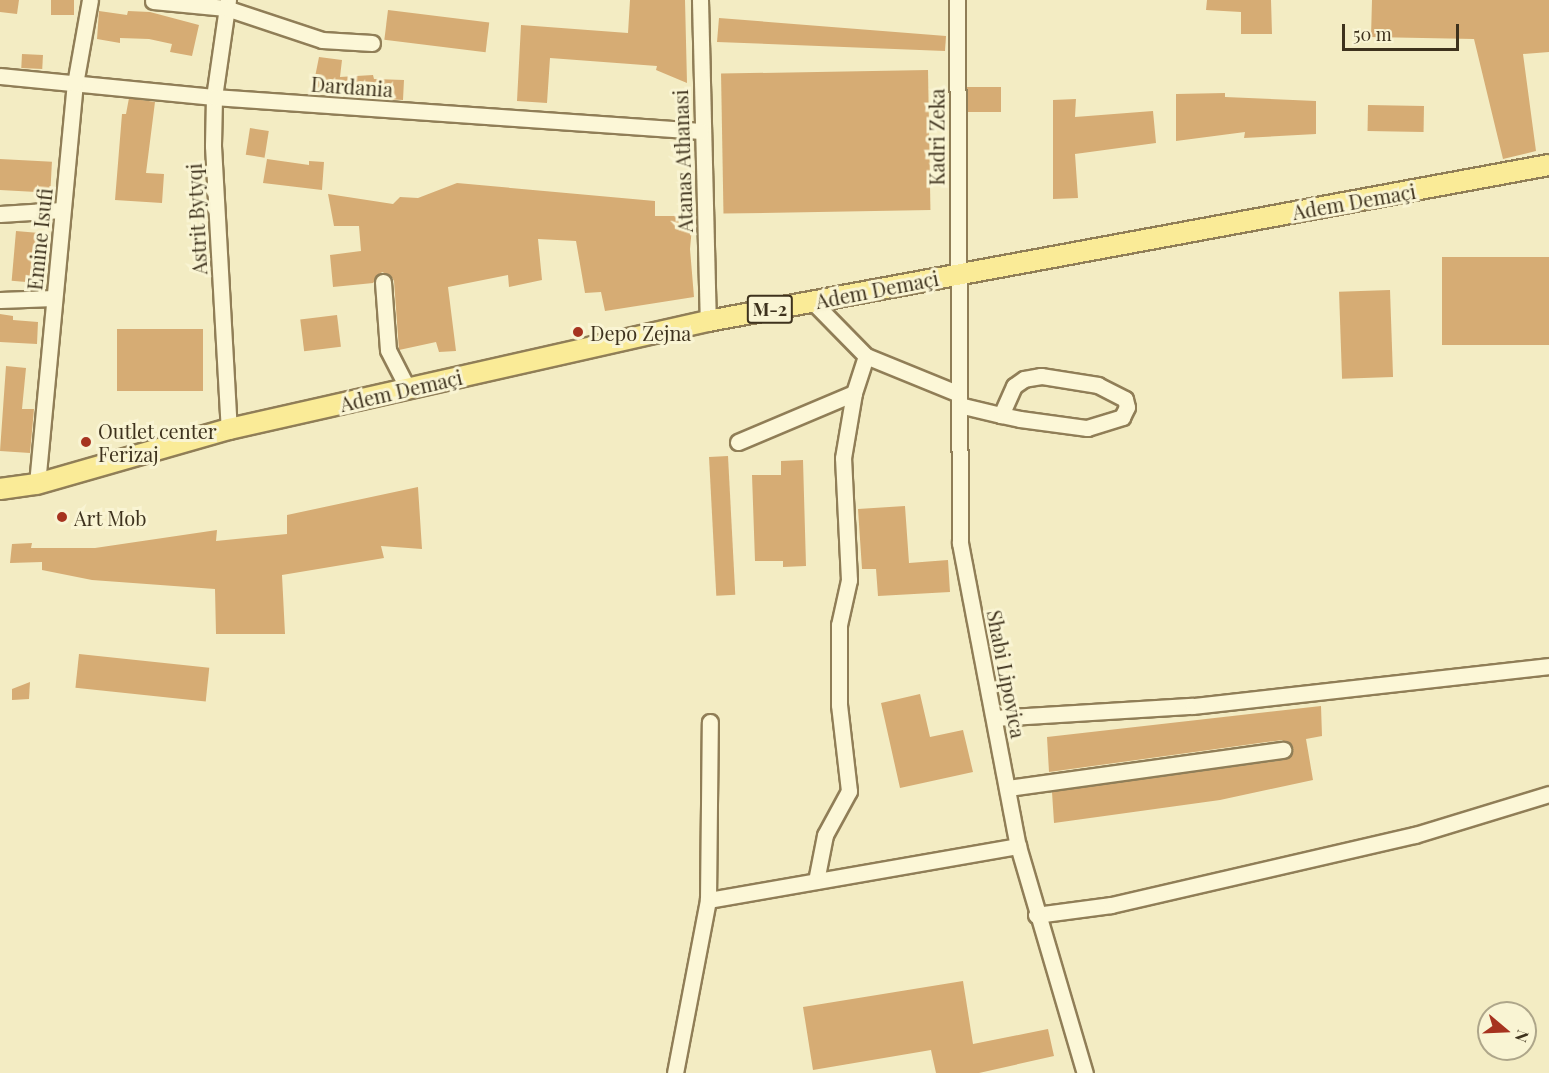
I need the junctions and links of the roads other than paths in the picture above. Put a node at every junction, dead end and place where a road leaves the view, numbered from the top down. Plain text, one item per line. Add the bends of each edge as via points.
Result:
1 (90, 0) edge
2 (700, 0) edge
3 (957, 0) edge
4 (153, 1) edge
5 (227, 4) edge
6 (372, 43) dead end
7 (0, 76) edge
8 (75, 84) junction
9 (214, 97) junction
10 (701, 130) junction
11 (1549, 165) edge
12 (62, 210) junction
13 (0, 214) edge
14 (957, 273) junction
15 (383, 282) dead end
16 (54, 298) junction
17 (0, 300) edge
18 (812, 301) junction
19 (708, 321) junction
20 (866, 356) junction
21 (408, 389) junction
22 (854, 393) junction
23 (959, 399) junction
24 (1001, 415) junction
25 (229, 429) junction
26 (738, 442) dead end
27 (37, 484) junction
28 (0, 489) edge
29 (1549, 666) edge
30 (994, 718) junction
31 (710, 722) dead end
32 (1283, 750) dead end
33 (1008, 788) junction
34 (1549, 794) edge
35 (1018, 846) junction
36 (816, 881) junction
37 (708, 900) junction
38 (1036, 915) junction
39 (675, 1073) edge
40 (1085, 1073) edge

1 - 8 street, Emine Isufi
2 - 10 street, Atanas Athanasi
3 - 14 street, Kadri Zeka
4 - 5 street
5 - 6 street via 322,40
5 - 9 street, Astrit Bytyqi
7 - 8 street, Dardania
8 - 9 street, Dardania
8 - 12 street, Emine Isufi
9 - 10 street, Dardania
9 - 25 street, Astrit Bytyqi via 218,253
10 - 19 street, Atanas Athanasi
11 - 14 main road, Adem Demaçi / M-2
12 - 13 street
12 - 16 street, Emine Isufi
14 - 18 main road, Adem Demaçi / M-2
14 - 23 street, Shabi Lipovica
15 - 21 street via 388,350
16 - 17 street
16 - 27 street, Emine Isufi
18 - 19 main road, Adem Demaçi / M-2
18 - 20 street
19 - 21 main road, Adem Demaçi / M-2
20 - 22 street
20 - 23 street
21 - 25 main road, Adem Demaçi / M-2
22 - 26 street
22 - 36 street via 843,458 849,579 839,625 839,705 849,791 825,835
23 - 24 street
23 - 30 street, Shabi Lipovica via 960,543
24 - 24 street via 1087,428 1122,417 1127,407 1125,399 1098,385 1041,376 1024,379 1014,386
25 - 27 main road, Adem Demaçi / M-2
27 - 28 main road, Adem Demaçi / M-2
29 - 30 street via 1193,706
30 - 33 street, Shabi Lipovica
31 - 37 street
32 - 33 street
33 - 35 street, Shabi Lipovica
34 - 38 street via 1415,835 1111,905
35 - 36 street
35 - 38 street, Shabi Lipovica
36 - 37 street
37 - 39 street
38 - 40 street, Shabi Lipovica

